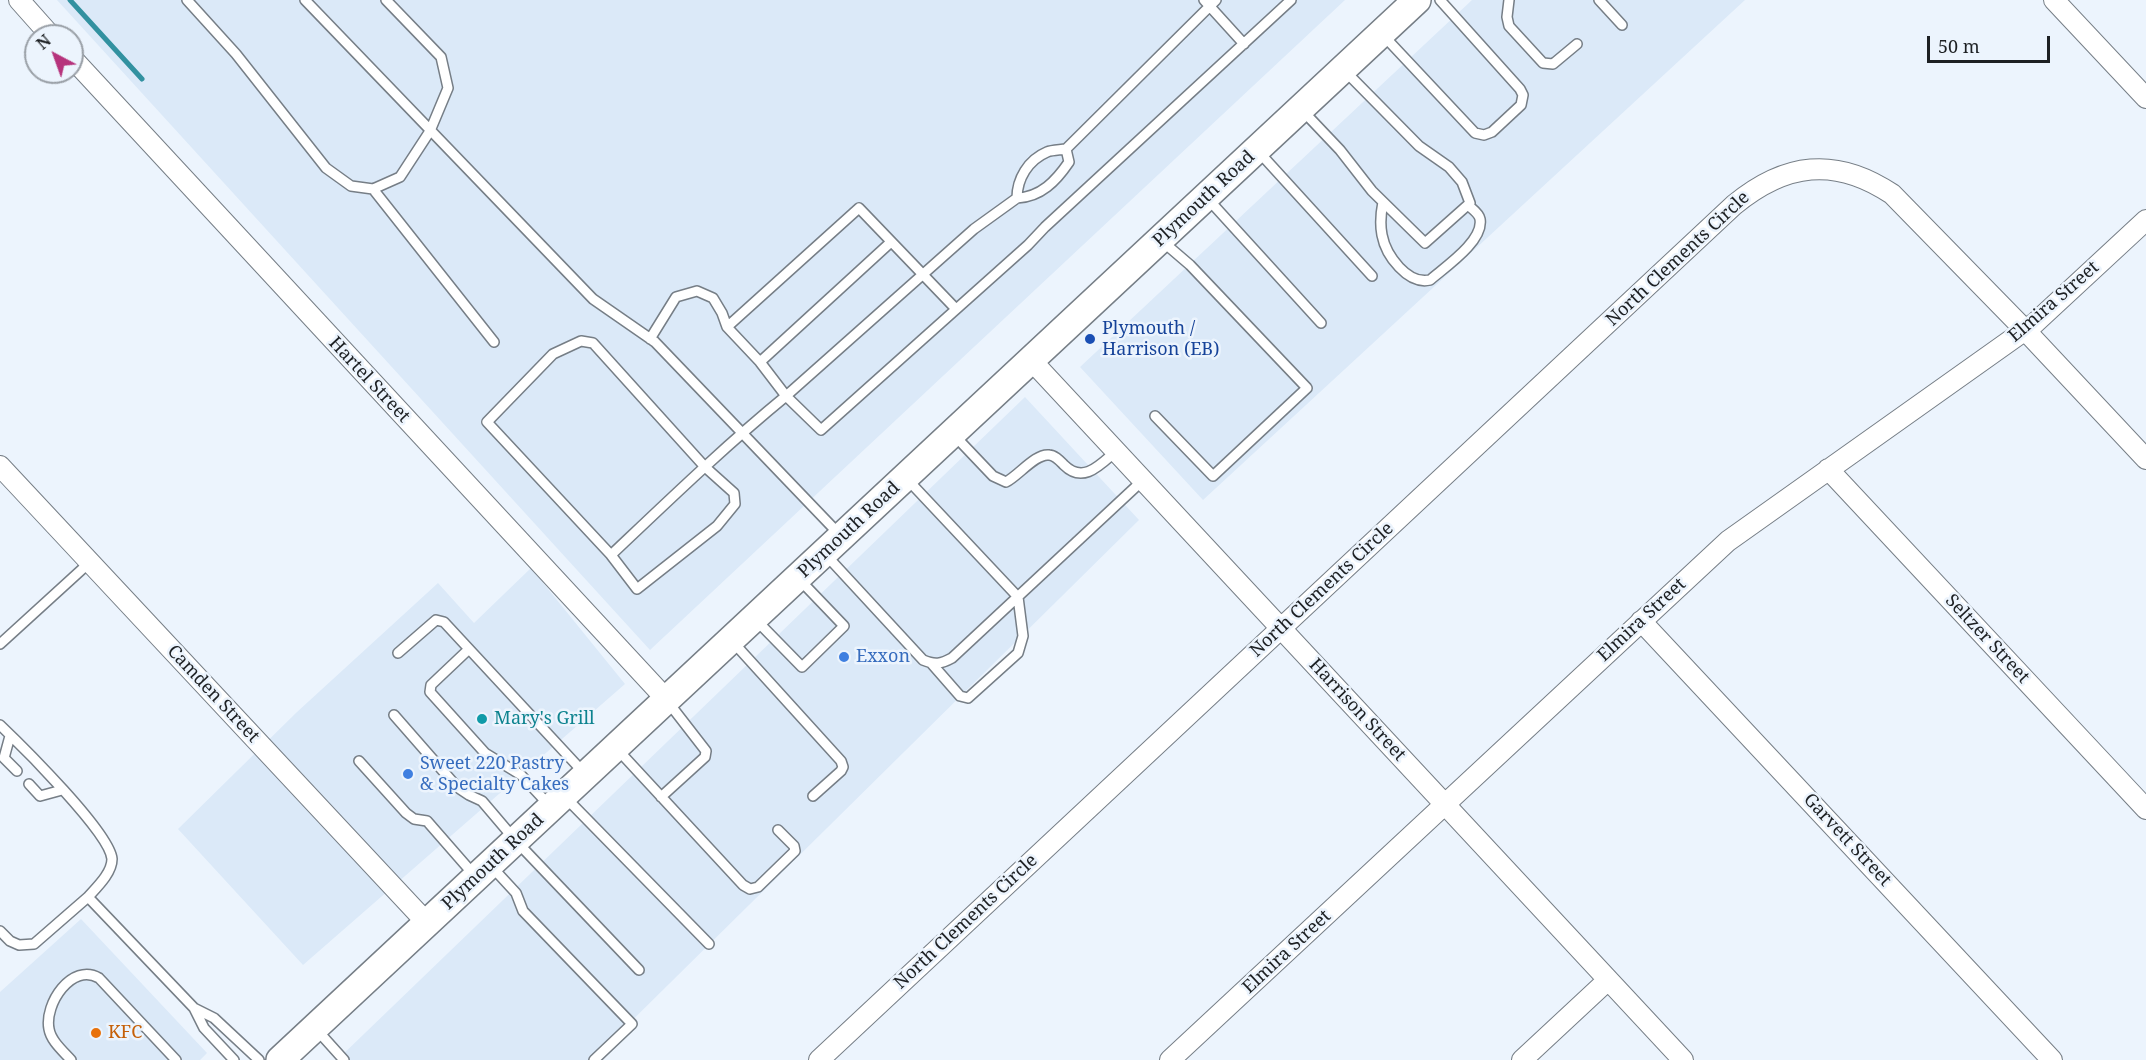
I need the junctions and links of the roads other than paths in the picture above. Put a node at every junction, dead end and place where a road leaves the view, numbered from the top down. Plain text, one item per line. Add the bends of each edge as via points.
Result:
1 (19, 0) edge
2 (187, 0) edge
3 (305, 0) edge
4 (386, 0) edge
5 (1291, 0) edge
6 (1417, 0) edge
7 (1440, 0) edge
8 (1509, 0) edge
9 (1599, 0) edge
10 (2054, 0) edge
11 (1210, 2) edge
12 (40, 24) edge
13 (1622, 25) dead end
14 (1382, 33) junction
15 (1244, 44) junction
16 (1577, 44) dead end
17 (1343, 69) junction
18 (84, 71) edge
19 (2146, 98) edge
20 (1300, 109) junction
21 (430, 131) junction
22 (1066, 149) junction
23 (1257, 150) junction
24 (373, 189) junction
25 (1206, 197) junction
26 (1017, 198) junction
27 (1383, 202) junction
28 (1468, 205) junction
29 (2146, 220) edge
30 (1160, 239) junction
31 (891, 242) junction
32 (922, 274) junction
33 (1372, 276) dead end
34 (956, 309) junction
35 (1321, 323) dead end
36 (727, 327) junction
37 (2025, 330) junction
38 (650, 339) junction
39 (494, 342) dead end
40 (1031, 360) junction
41 (760, 362) junction
42 (786, 396) junction
43 (1155, 416) dead end
44 (742, 433) junction
45 (952, 433) junction
46 (1115, 452) junction
47 (2146, 459) edge
48 (0, 466) edge
49 (705, 467) junction
50 (1828, 469) junction
51 (906, 477) junction
52 (1142, 481) junction
53 (833, 545) junction
54 (610, 555) junction
55 (90, 562) junction
56 (798, 578) junction
57 (1018, 597) junction
58 (755, 618) junction
59 (1641, 621) junction
60 (1282, 629) junction
61 (732, 640) junction
62 (0, 644) edge
63 (470, 649) junction
64 (398, 652) dead end
65 (932, 664) junction
66 (667, 700) junction
67 (394, 715) dead end
68 (0, 725) edge
69 (10, 736) junction
70 (616, 749) junction
71 (359, 761) dead end
72 (17, 771) dead end
73 (587, 776) junction
74 (29, 784) dead end
75 (62, 790) junction
76 (813, 796) dead end
77 (661, 797) junction
78 (558, 802) junction
79 (1445, 805) junction
80 (2146, 809) edge
81 (778, 830) dead end
82 (516, 841) junction
83 (483, 871) junction
84 (88, 897) junction
85 (427, 923) junction
86 (0, 931) edge
87 (709, 944) dead end
88 (639, 970) dead end
89 (1608, 980) junction
90 (194, 1008) junction
91 (315, 1028) junction
92 (288, 1057) edge
93 (71, 1060) edge
94 (176, 1060) edge
95 (234, 1060) edge
96 (259, 1060) edge
97 (344, 1060) edge
98 (594, 1060) edge
99 (819, 1060) edge
100 (1170, 1060) edge
101 (1522, 1060) edge
102 (1683, 1060) edge
103 (2052, 1060) edge

1 - 12 street
2 - 24 lane via 236,54 326,168 351,186
3 - 21 lane
4 - 21 lane via 441,57 448,88
5 - 15 lane
6 - 14 main road, Plymouth Road
7 - 14 lane via 1524,96 1521,105 1492,132 1475,133
8 - 16 lane via 1509,26 1543,63 1553,64
9 - 13 lane
10 - 19 street
11 - 15 lane
11 - 22 lane
14 - 17 main road, Plymouth Road
15 - 34 lane
17 - 20 main road, Plymouth Road
17 - 28 lane via 1419,146 1449,167 1462,182
18 - 66 street, Hartel Street
20 - 23 main road, Plymouth Road
20 - 27 lane
21 - 24 lane via 400,177
21 - 38 lane via 593,299
22 - 26 lane via 1046,153 1028,166 1017,185
22 - 26 lane via 1068,162 1060,176 1030,197
23 - 25 main road, Plymouth Road
23 - 33 lane
24 - 39 lane
25 - 30 main road, Plymouth Road
25 - 35 lane
26 - 32 lane
27 - 28 lane via 1425,243
27 - 28 lane via 1382,235 1390,254 1411,277 1424,281 1476,240 1481,222
29 - 37 street, Elmira Street
30 - 40 main road, Plymouth Road
30 - 43 lane via 1188,263 1306,388 1213,476
31 - 32 lane
31 - 36 lane via 859,208
31 - 41 lane
32 - 34 lane
32 - 42 lane
34 - 42 lane via 820,429
36 - 38 lane via 713,298 697,291 676,297
36 - 41 lane
37 - 47 street, North Clements Circle
37 - 50 street, Elmira Street
37 - 60 street, North Clements Circle via 1898,199 1879,185 1827,169 1780,176 1755,188 1717,221
38 - 44 lane
40 - 45 main road, Plymouth Road
40 - 46 street, Harrison Street
41 - 42 lane
42 - 44 lane
44 - 49 lane
44 - 53 lane
45 - 46 lane via 993,476 1006,482 1040,456 1048,454 1078,474 1093,471
45 - 51 main road, Plymouth Road
46 - 52 street, Harrison Street
48 - 55 street, Camden Street
49 - 54 lane
49 - 54 lane via 734,494 735,504 717,526 637,589
49 - 54 lane via 592,343 581,341 553,354 487,422
50 - 59 street, Elmira Street via 1728,541
50 - 80 street, Seltzer Street
51 - 53 main road, Plymouth Road
51 - 57 lane
52 - 57 lane
52 - 60 street, Harrison Street
53 - 56 main road, Plymouth Road
53 - 65 lane via 923,660
55 - 62 lane
55 - 85 street, Camden Street
56 - 58 main road, Plymouth Road
56 - 58 lane via 844,627 802,667
57 - 65 lane via 952,658
57 - 65 lane via 1023,636 1018,653 976,692 968,698 960,696
58 - 61 main road, Plymouth Road
59 - 79 street, Elmira Street
59 - 103 street, Garvett Street
60 - 79 street, Harrison Street
60 - 99 street, North Clements Circle
61 - 66 main road, Plymouth Road
61 - 76 lane via 841,762 841,771
63 - 64 lane via 444,622 436,621
63 - 73 lane
63 - 78 lane via 431,685 430,692 485,753
66 - 70 main road, Plymouth Road
66 - 77 lane via 706,751 705,757
67 - 82 lane via 457,787 482,801
68 - 69 lane
69 - 72 lane via 4,758
69 - 75 lane
70 - 73 main road, Plymouth Road
70 - 77 lane
71 - 83 lane via 406,813 414,819 427,820
73 - 78 main road, Plymouth Road
74 - 75 lane via 40,796
75 - 84 lane via 99,833 112,860 104,879
77 - 81 lane via 750,889 795,851
78 - 82 main road, Plymouth Road
78 - 87 lane
79 - 89 street, Harrison Street
79 - 100 street, Elmira Street
82 - 83 main road, Plymouth Road
82 - 88 lane
83 - 85 main road, Plymouth Road
83 - 98 lane via 516,893 523,911 632,1024
84 - 86 lane via 34,944 19,945
84 - 90 lane
85 - 91 main road, Plymouth Road
89 - 101 street
89 - 102 street, Harrison Street
90 - 95 lane via 204,1028
90 - 96 lane via 214,1018
91 - 92 main road, Plymouth Road
91 - 97 lane
93 - 94 lane via 51,1037 48,1017 62,989 76,977 91,974

